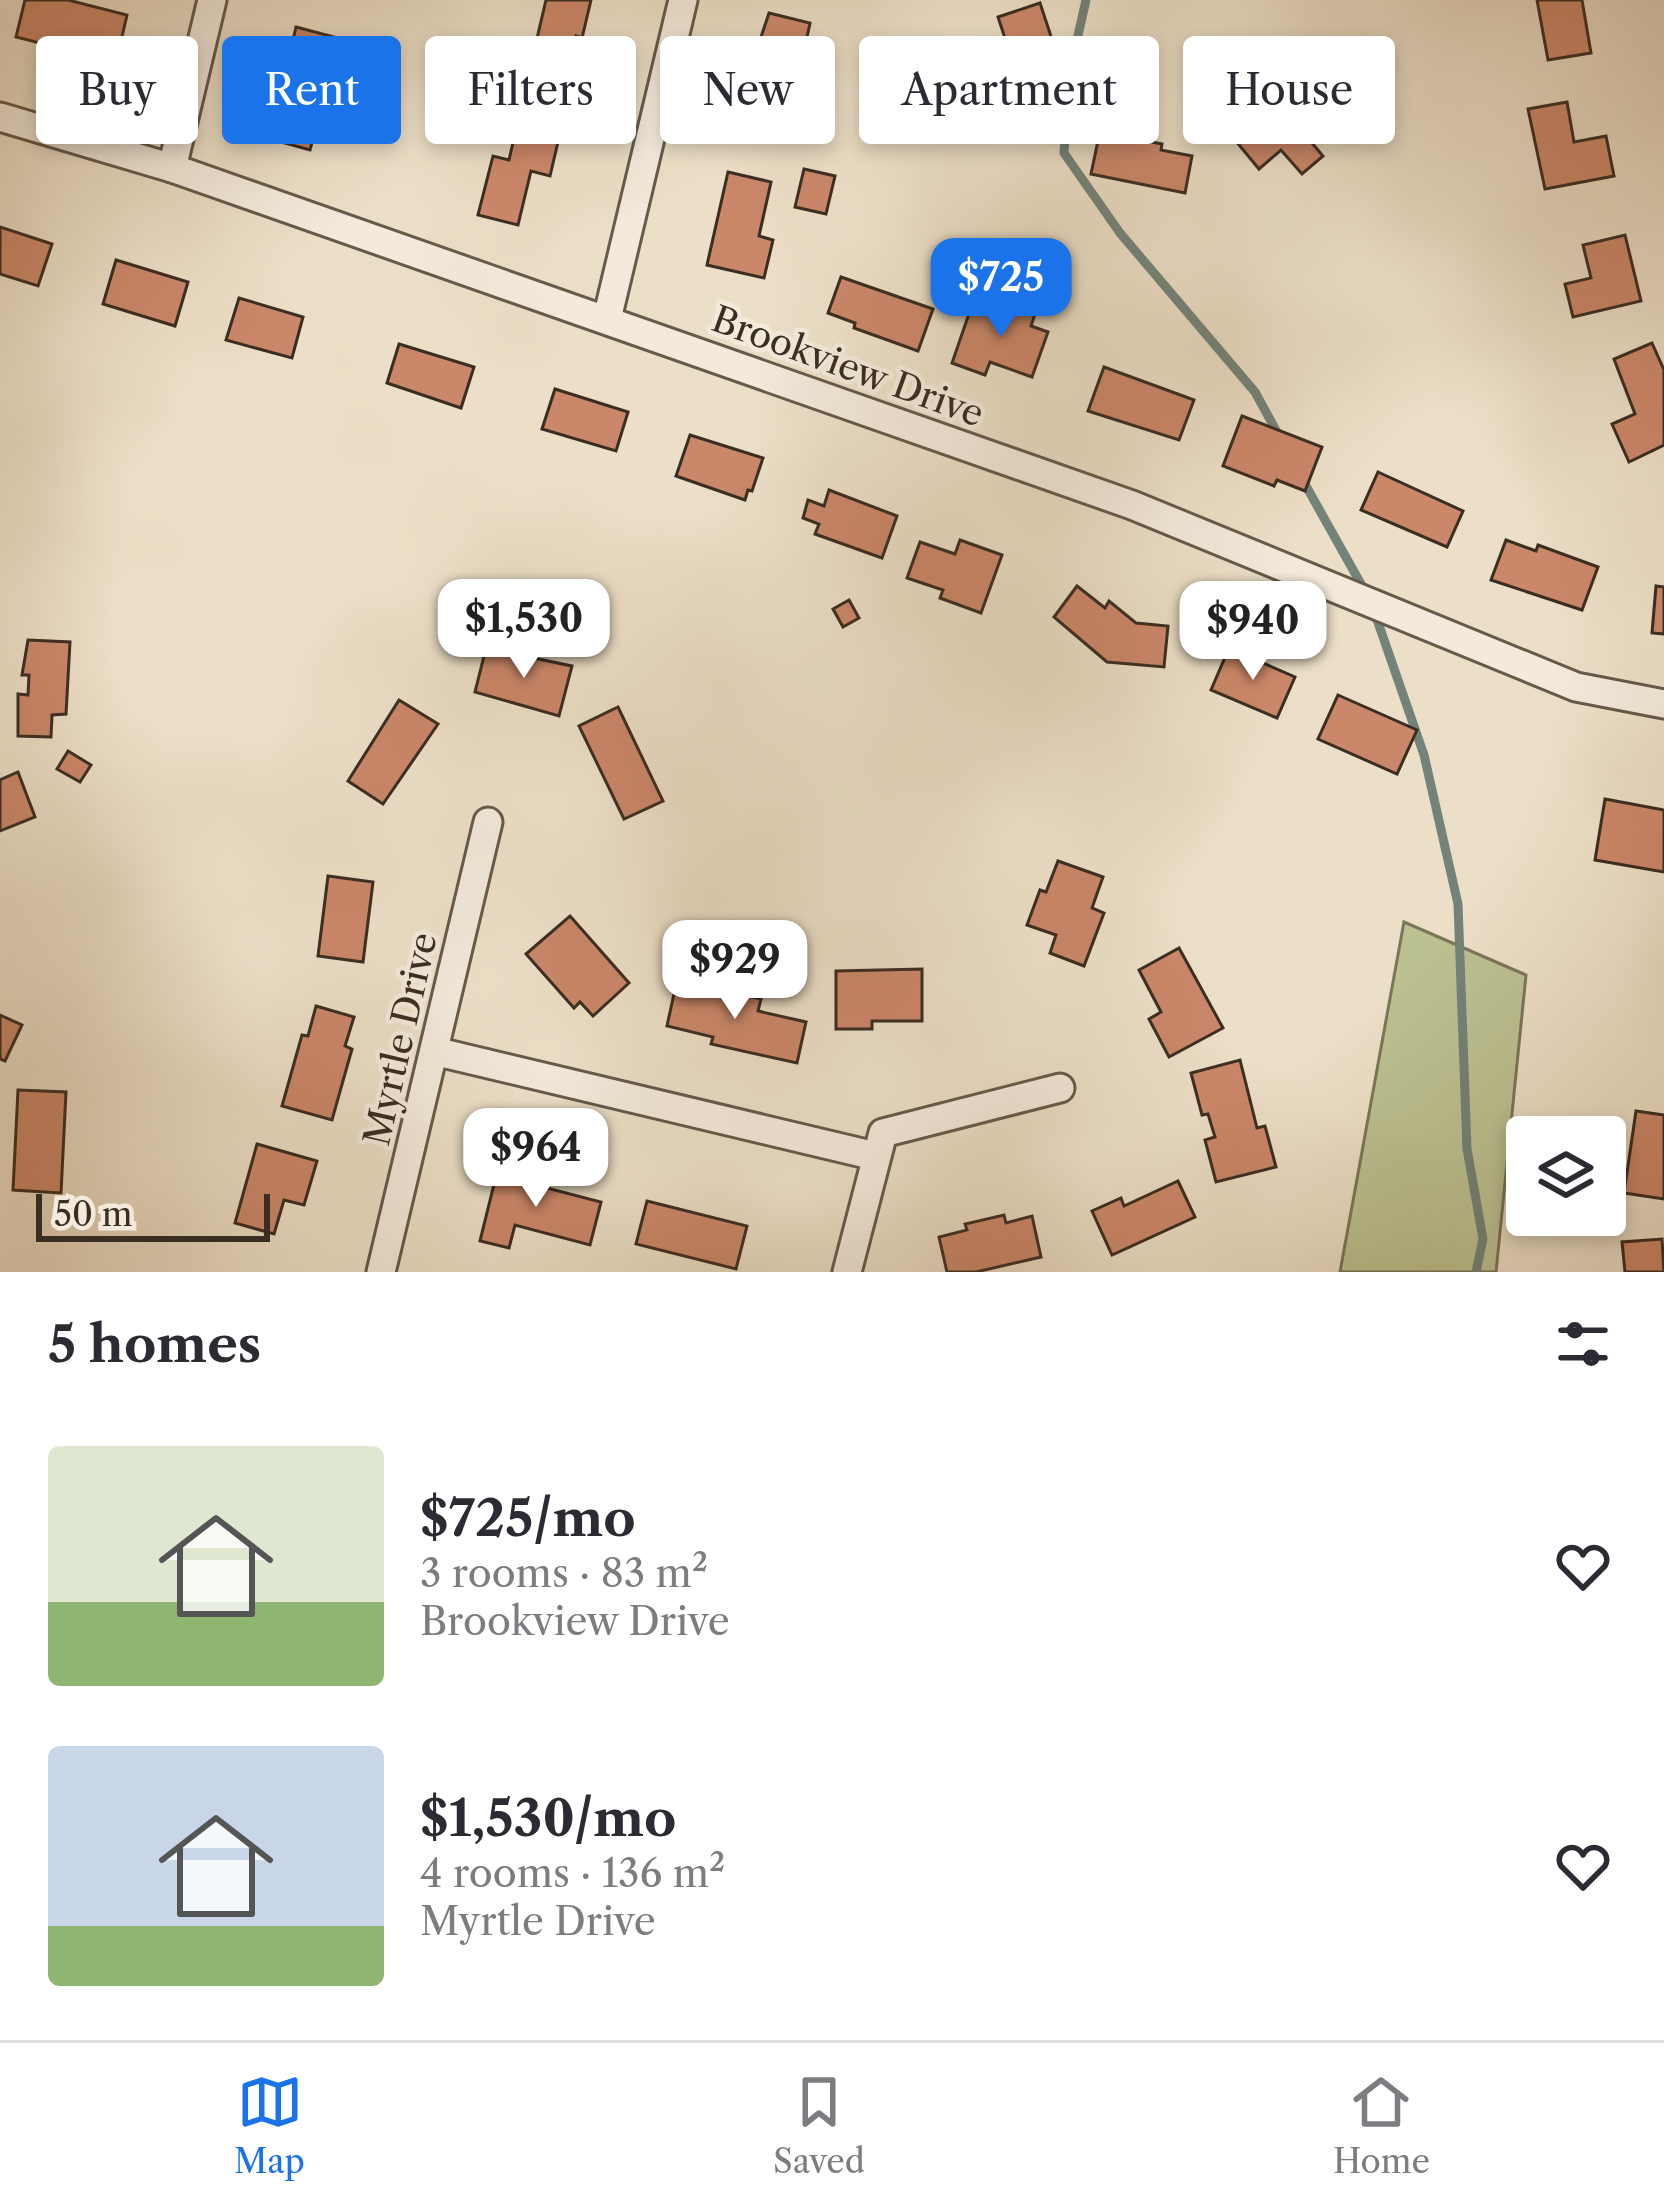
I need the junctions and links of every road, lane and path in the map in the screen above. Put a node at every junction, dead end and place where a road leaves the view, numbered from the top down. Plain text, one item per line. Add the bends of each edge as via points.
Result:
1 (212, 0) edge
2 (683, 0) edge
3 (0, 117) edge
4 (172, 168) junction
5 (608, 319) junction
6 (1664, 704) edge
7 (488, 822) dead end
8 (434, 1051) junction
9 (1060, 1088) dead end
10 (875, 1156) junction
11 (381, 1272) edge
12 (848, 1272) edge

1 - 4 street
2 - 5 street
3 - 4 street, Brookview Drive
4 - 5 street, Brookview Drive
5 - 6 street, Brookview Drive via 1132,505 1576,687
7 - 8 street, Myrtle Drive
8 - 10 street
8 - 11 street, Myrtle Drive
9 - 10 street via 883,1133
10 - 12 street

